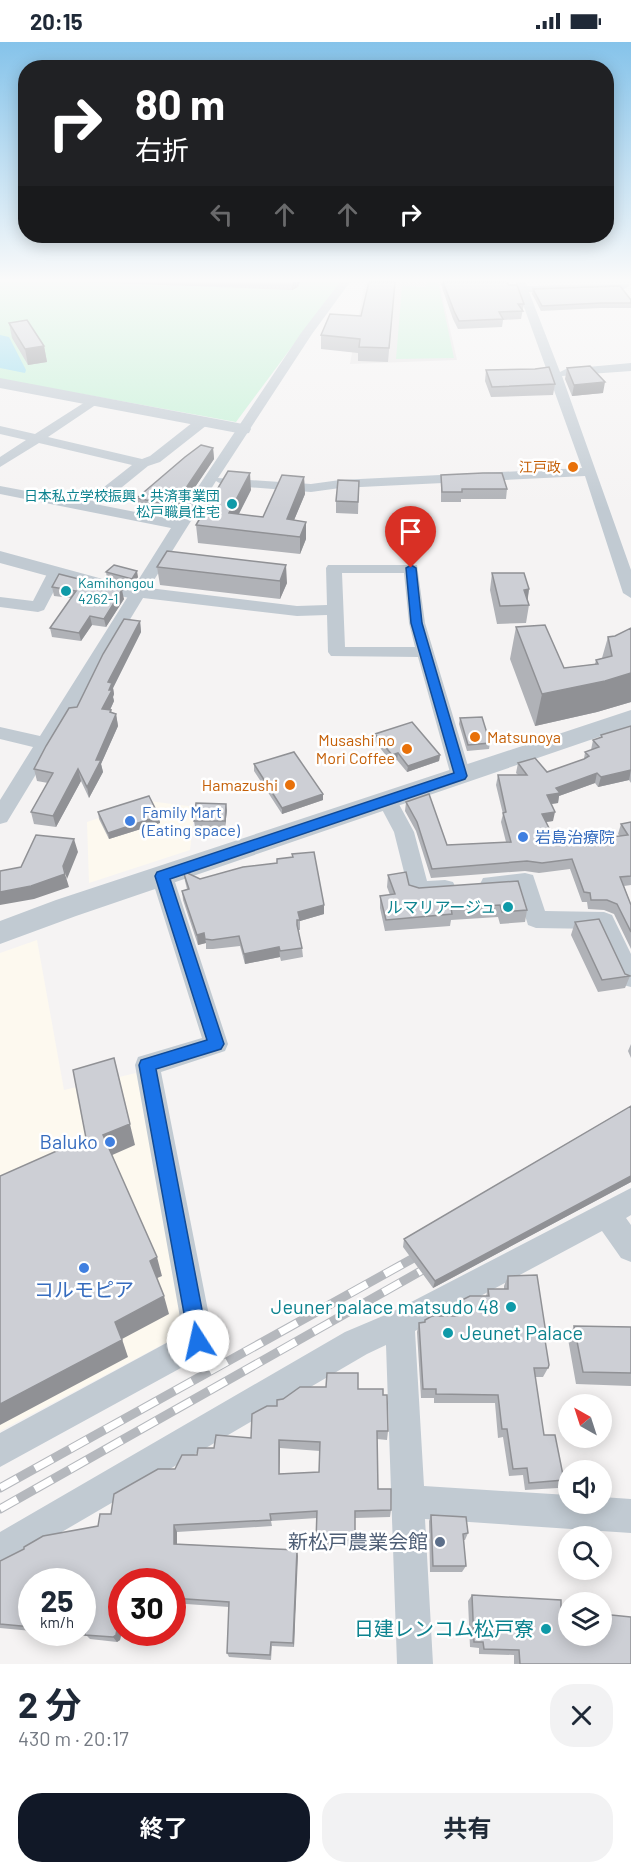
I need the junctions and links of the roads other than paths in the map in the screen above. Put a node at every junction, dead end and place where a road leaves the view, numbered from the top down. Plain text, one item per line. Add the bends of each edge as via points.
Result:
1 (291, 358) edge
2 (550, 358) edge
3 (631, 367) edge
4 (556, 374) junction
5 (0, 383) edge
6 (93, 401) junction
7 (201, 422) junction
8 (243, 429) junction
9 (0, 430) edge
10 (38, 438) junction
11 (0, 463) edge
12 (144, 463) junction
13 (590, 472) junction
14 (210, 480) junction
15 (0, 490) edge
16 (88, 507) junction
17 (180, 525) junction
18 (0, 557) edge
19 (56, 572) junction
20 (137, 593) junction
21 (631, 593) edge
22 (0, 602) edge
23 (335, 610) junction
24 (425, 652) junction
25 (631, 718) edge
26 (0, 733) edge
27 (46, 744) junction
28 (461, 776) junction
29 (387, 800) junction
30 (0, 818) edge
31 (162, 876) junction
32 (0, 933) edge
33 (631, 978) edge
34 (619, 1208) edge
35 (631, 1248) edge
36 (400, 1323) junction
37 (0, 1451) edge
38 (407, 1501) junction
39 (631, 1516) edge
40 (0, 1551) edge
41 (415, 1664) edge

1 - 8 street
2 - 4 street
3 - 4 street
4 - 13 street
5 - 6 street
6 - 7 street
6 - 10 street
7 - 8 street
7 - 12 street via 155,459
8 - 14 street
9 - 10 street
10 - 11 street
10 - 12 street
12 - 16 street
13 - 14 street via 310,488
13 - 21 street
14 - 17 street
15 - 16 street
16 - 17 street
17 - 20 street
18 - 19 street
19 - 20 street
19 - 22 street via 38,607
20 - 23 street via 297,610
20 - 27 street
23 - 24 street via 337,652
23 - 24 street via 334,568 411,568 417,623
24 - 28 street
25 - 28 street
26 - 27 street
27 - 30 street
28 - 29 street
29 - 31 street
29 - 33 street via 404,832 418,890 525,882 536,920 604,921
31 - 32 street
31 - 37 street via 216,1044 147,1065 198,1341
34 - 35 street
34 - 36 street
36 - 38 street
36 - 40 street via 356,1343
38 - 39 street
38 - 41 street

